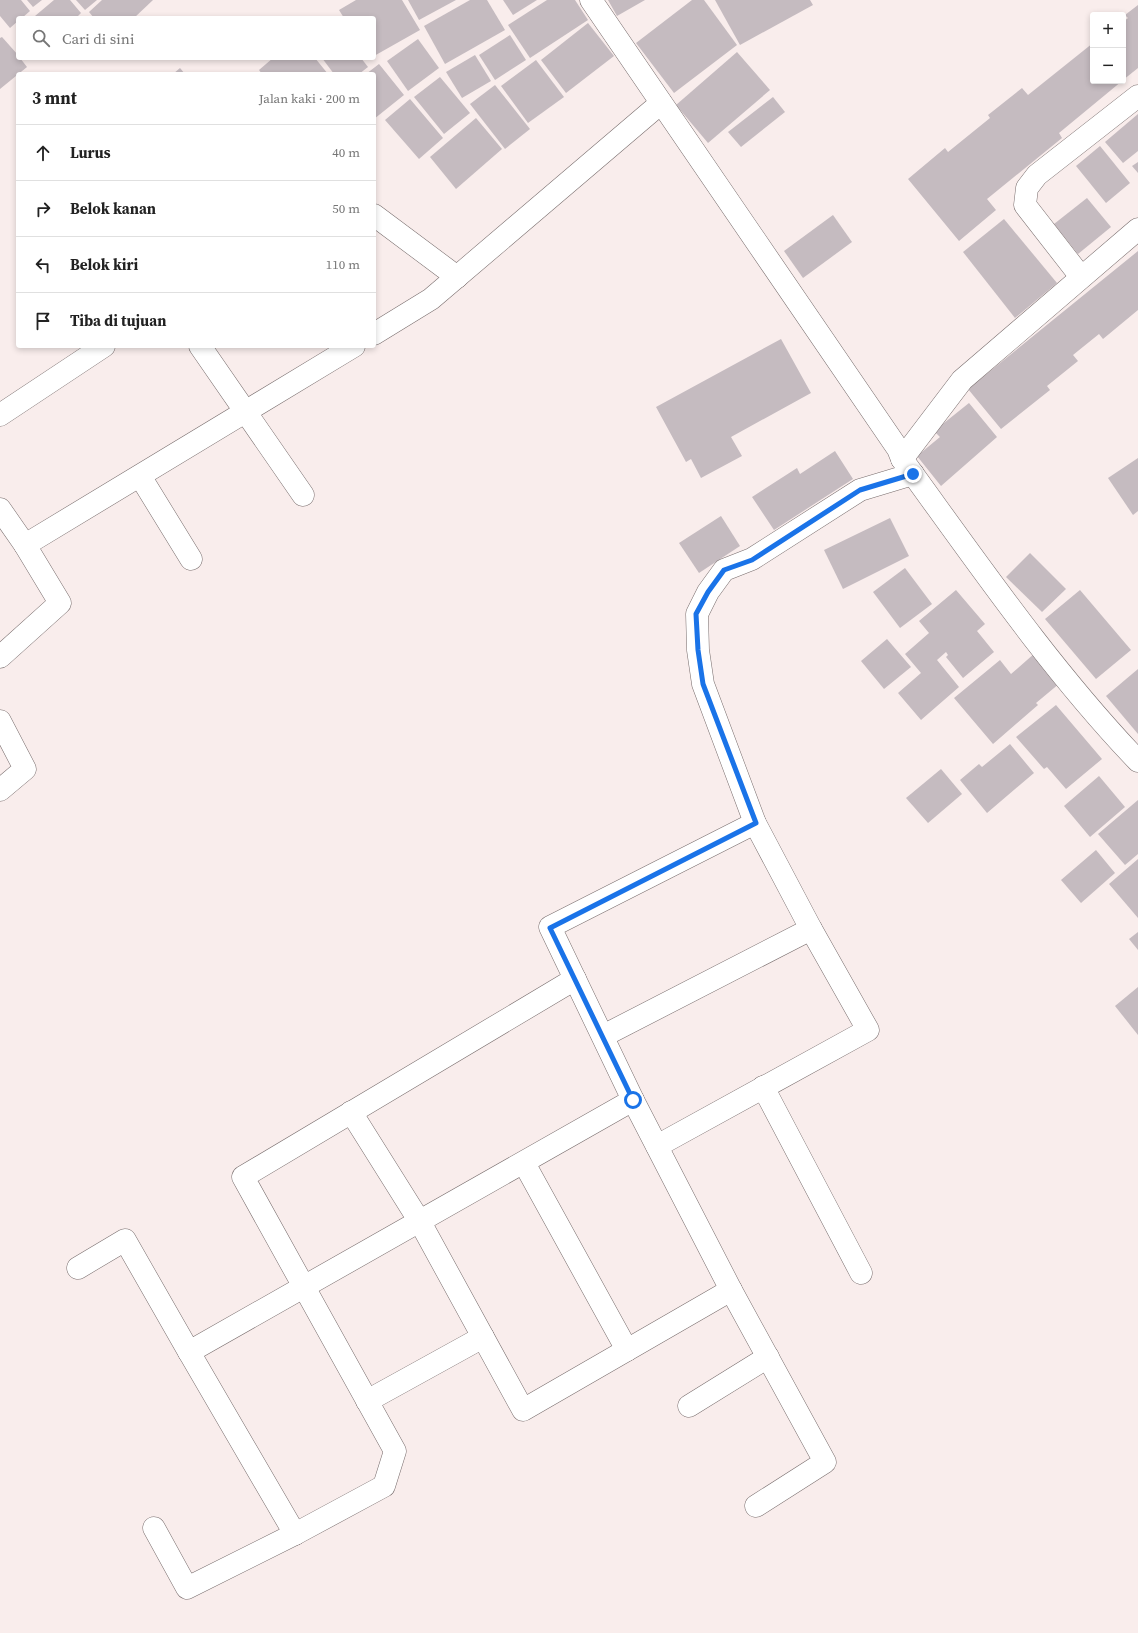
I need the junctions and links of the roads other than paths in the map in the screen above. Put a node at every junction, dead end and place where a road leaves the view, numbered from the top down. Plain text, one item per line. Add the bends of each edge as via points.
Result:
1 (591, 0) edge
2 (1138, 96) edge
3 (661, 103) junction
4 (376, 216) edge
5 (1138, 229) edge
6 (457, 277) junction
7 (1081, 277) junction
8 (376, 333) edge
9 (101, 348) edge
10 (201, 348) edge
11 (351, 348) edge
12 (245, 412) junction
13 (0, 415) edge
14 (907, 466) junction
15 (140, 476) junction
16 (303, 495) dead end
17 (0, 508) edge
18 (25, 545) junction
19 (191, 559) dead end
20 (0, 657) edge
21 (0, 721) edge
22 (1138, 762) edge
23 (0, 790) edge
24 (756, 823) junction
25 (811, 929) junction
26 (575, 979) junction
27 (603, 1036) junction
28 (763, 1087) junction
29 (633, 1100) junction
30 (351, 1112) junction
31 (657, 1146) junction
32 (524, 1163) junction
33 (420, 1222) junction
34 (78, 1268) dead end
35 (861, 1273) dead end
36 (304, 1287) junction
37 (731, 1290) junction
38 (483, 1337) junction
39 (627, 1350) junction
40 (189, 1352) junction
41 (768, 1357) junction
42 (367, 1401) junction
43 (688, 1406) dead end
44 (756, 1506) dead end
45 (154, 1528) dead end
46 (295, 1534) junction

1 - 3 street
2 - 7 street via 1037,175 1027,188 1025,205
3 - 6 street
3 - 14 street
4 - 6 street
5 - 7 street
6 - 8 street via 431,299
7 - 14 street via 962,380
9 - 13 street
10 - 12 street
11 - 12 street
12 - 15 street
12 - 16 street
14 - 22 street via 980,570 1104,726
14 - 24 street via 860,490 752,560 724,570 696,614 703,684
15 - 18 street
15 - 19 street
17 - 18 street
18 - 20 street via 60,603
21 - 23 street via 25,769
24 - 25 street
24 - 26 street via 550,928
25 - 27 street
25 - 28 street via 868,1030
26 - 27 street
26 - 30 street
27 - 29 street
28 - 31 street
28 - 35 street
29 - 31 street
29 - 32 street
30 - 33 street
30 - 36 street via 243,1177
31 - 37 street
32 - 33 street
32 - 39 street
33 - 36 street
33 - 38 street
34 - 40 street via 125,1240
36 - 40 street
36 - 42 street
37 - 39 street
37 - 41 street
38 - 39 street via 523,1410
38 - 42 street
40 - 46 street
41 - 43 street
41 - 44 street via 825,1462
42 - 46 street via 395,1452 384,1486
45 - 46 street via 187,1588

